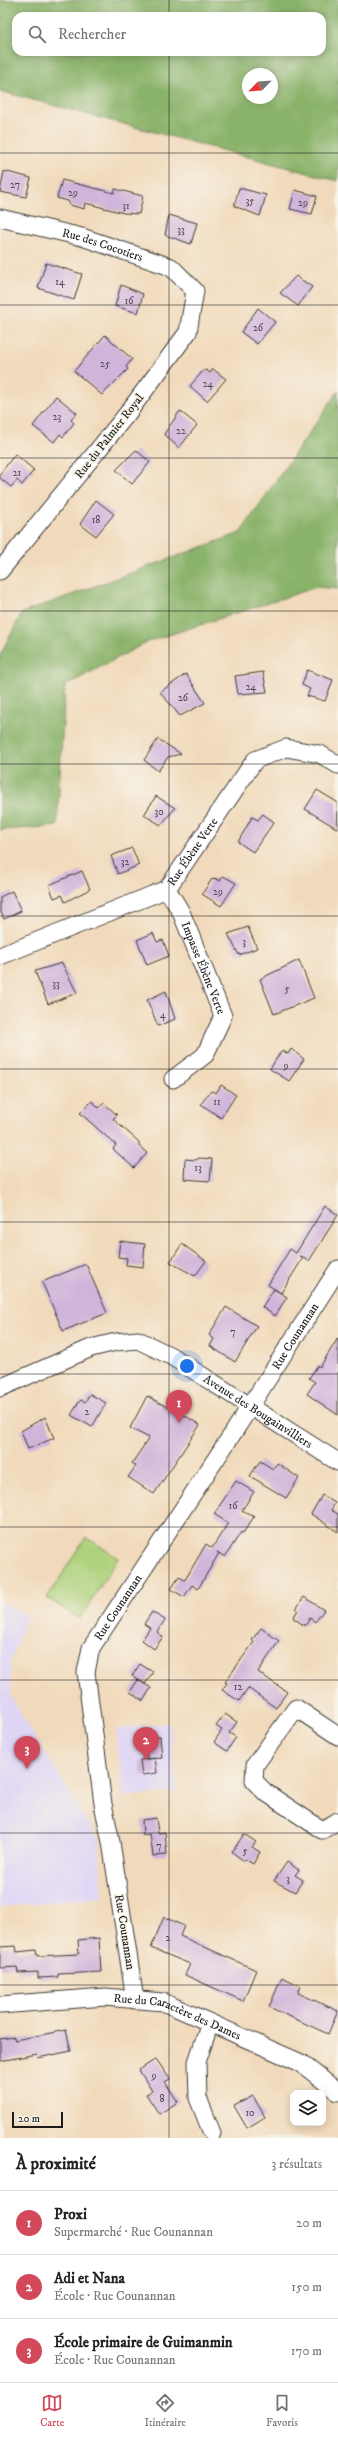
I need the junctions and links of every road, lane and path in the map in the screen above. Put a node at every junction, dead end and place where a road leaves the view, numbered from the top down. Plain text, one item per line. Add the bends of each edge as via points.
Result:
1 (0, 218) edge
2 (195, 291) joint
3 (0, 570) edge
4 (338, 765) edge
5 (167, 888) junction
6 (0, 956) edge
7 (173, 1079) dead end
8 (338, 1269) edge
9 (0, 1388) edge
10 (250, 1407) junction
11 (338, 1462) edge
12 (338, 1736) edge
13 (338, 1821) edge
14 (134, 2000) junction
15 (0, 2005) edge
16 (210, 2023) junction
17 (336, 2086) edge
18 (212, 2133) dead end

1 - 2 street, Rue des Cocotiers via 82,237 171,267
2 - 3 street, Rue du Palmier Royal via 188,332 127,414
4 - 5 street, Rue Ébène Verte via 320,754 286,748 255,760
5 - 6 street, Rue Ébène Verte
5 - 7 street, Impasse Ébène Verte via 181,912 223,1016 205,1055
8 - 10 street, Rue Counannan
9 - 10 street, Avenue des Bougainvilliers via 91,1348 138,1340 171,1356
10 - 11 street, Avenue des Bougainvilliers
10 - 14 street, Rue Counannan via 91,1648 86,1672 103,1804
12 - 13 street via 296,1708 255,1765 254,1782 264,1792 322,1830
14 - 15 street, Rue du Caractère des Dames via 105,1997
14 - 16 street, Rue du Caractère des Dames via 163,2002
16 - 17 street, Rue du Caractère des Dames via 301,2063
16 - 18 street via 197,2062 198,2098

